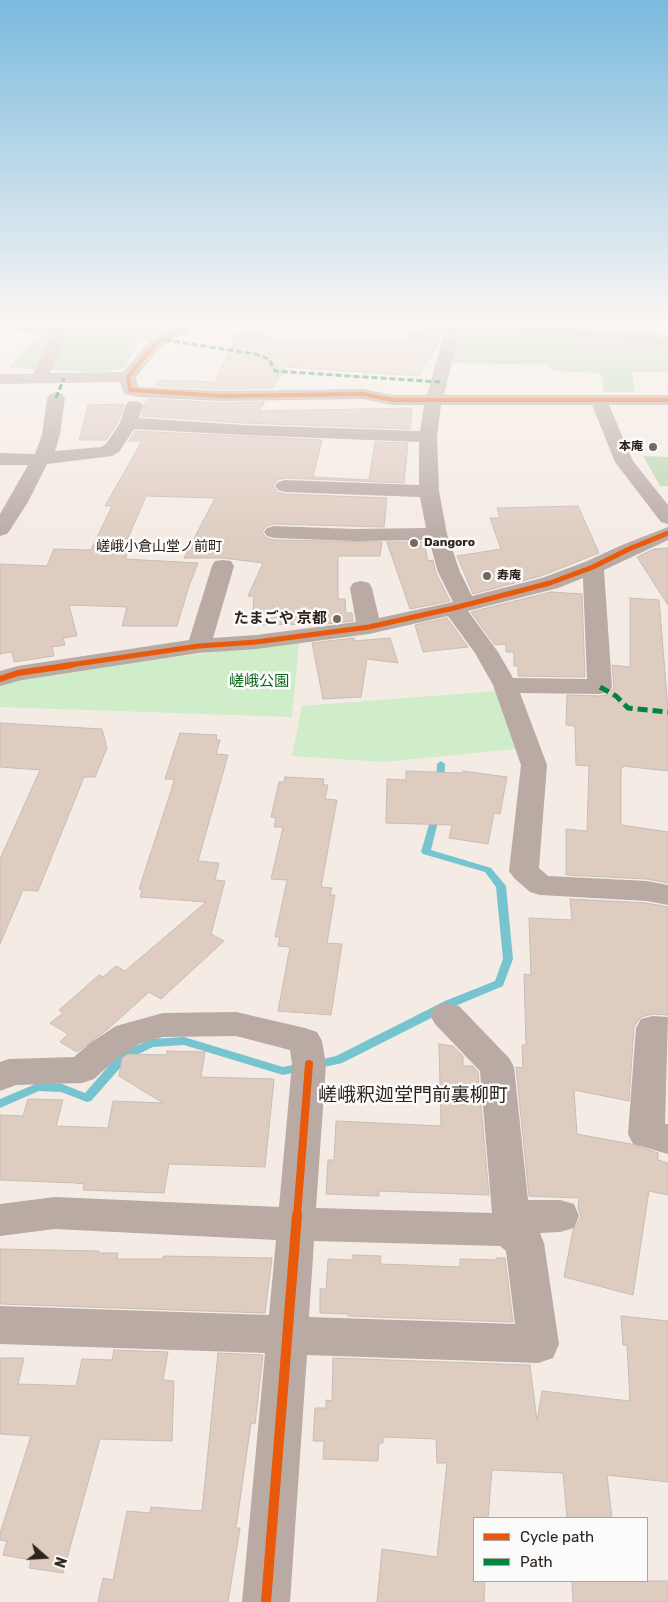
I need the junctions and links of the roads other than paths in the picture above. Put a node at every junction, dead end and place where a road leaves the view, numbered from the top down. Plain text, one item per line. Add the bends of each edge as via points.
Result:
1 (138, 395) edge
2 (216, 395) edge
3 (321, 395) edge
4 (368, 395) edge
5 (437, 395) edge
6 (56, 398) dead end
7 (436, 399) junction
8 (598, 400) junction
9 (668, 400) edge
10 (128, 423) junction
11 (428, 437) junction
12 (0, 459) edge
13 (40, 460) junction
14 (285, 486) dead end
15 (429, 491) junction
16 (668, 518) edge
17 (0, 530) edge
18 (274, 532) dead end
19 (668, 533) edge
20 (437, 534) junction
21 (224, 566) dead end
22 (594, 567) junction
23 (361, 588) dead end
24 (460, 606) junction
25 (369, 627) junction
26 (199, 646) junction
27 (0, 679) edge
28 (505, 685) junction
29 (668, 895) edge
30 (447, 1015) dead end
31 (668, 1030) edge
32 (0, 1078) edge
33 (668, 1139) edge
34 (560, 1216) dead end
35 (0, 1220) edge
36 (296, 1224) junction
37 (510, 1224) junction
38 (0, 1325) edge
39 (287, 1335) junction
40 (266, 1602) edge

1 - 10 street
2 - 3 street
4 - 7 street via 393,400
5 - 7 street
6 - 13 street via 46,452
7 - 8 street
7 - 11 street via 431,410
8 - 9 street
8 - 16 street via 624,462
10 - 11 street
10 - 13 street via 113,448 105,452
11 - 15 street
12 - 13 street
13 - 17 street
14 - 15 street
15 - 20 street
18 - 20 street
19 - 22 street
20 - 24 street
21 - 26 street
22 - 24 street via 542,585
22 - 28 street via 600,687
23 - 25 street
24 - 25 street
24 - 28 street
25 - 26 street
26 - 27 street via 18,673
28 - 29 street via 534,765 524,871 540,885
30 - 37 street via 496,1067
31 - 33 street via 653,1028 646,1134
32 - 36 street via 9,1072 82,1070 128,1035 163,1025 236,1024 305,1041 309,1064
34 - 37 street
35 - 36 street via 55,1213
36 - 37 street
36 - 39 street
37 - 39 street via 525,1243 538,1344
38 - 39 street
39 - 40 street

